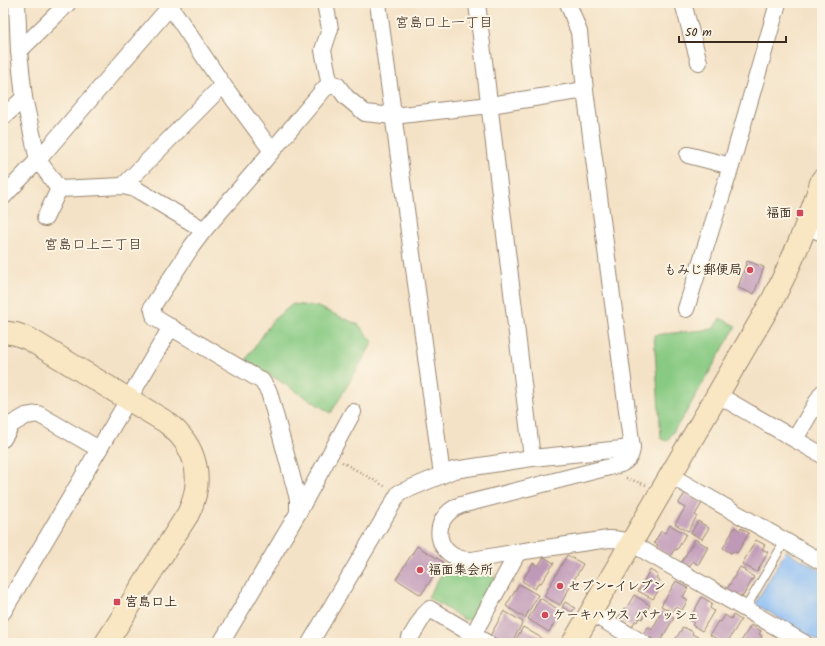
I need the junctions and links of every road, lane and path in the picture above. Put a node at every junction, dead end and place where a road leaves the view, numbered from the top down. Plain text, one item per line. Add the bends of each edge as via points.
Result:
1 (17, 3) edge
2 (68, 3) edge
3 (325, 3) edge
4 (378, 3) edge
5 (477, 3) edge
6 (568, 3) edge
7 (683, 3) edge
8 (778, 3) edge
9 (170, 4) edge
10 (19, 51) junction
11 (699, 62) dead end
12 (223, 85) junction
13 (330, 86) junction
14 (584, 90) junction
15 (24, 98) junction
16 (490, 105) junction
17 (393, 116) junction
18 (3, 118) edge
19 (272, 151) junction
20 (688, 155) dead end
21 (38, 160) junction
22 (731, 166) junction
23 (822, 180) edge
24 (123, 186) junction
25 (59, 189) junction
26 (3, 197) edge
27 (45, 218) dead end
28 (204, 230) junction
29 (814, 230) edge
30 (686, 310) dead end
31 (171, 326) junction
32 (3, 332) edge
33 (822, 393) edge
34 (718, 394) junction
35 (128, 399) junction
36 (353, 412) dead end
37 (3, 439) edge
38 (795, 439) junction
39 (632, 448) junction
40 (99, 449) junction
41 (822, 455) edge
42 (532, 458) junction
43 (337, 460) dead end
44 (442, 475) junction
45 (671, 476) junction
46 (622, 477) dead end
47 (383, 485) dead end
48 (648, 485) dead end
49 (298, 513) junction
50 (785, 541) junction
51 (631, 544) junction
52 (518, 552) junction
53 (822, 562) edge
54 (745, 609) junction
55 (3, 612) edge
56 (591, 613) junction
57 (473, 635) junction
58 (312, 642) edge
59 (106, 643) edge
60 (221, 643) edge
61 (407, 643) edge
62 (487, 643) edge
63 (573, 643) edge
64 (643, 643) edge
65 (804, 643) edge

1 - 10 street
2 - 10 street
3 - 13 street via 330,29 323,50
4 - 17 street
5 - 16 street
6 - 14 street via 579,32
7 - 11 street
8 - 22 street
9 - 12 street
9 - 21 street
10 - 15 street
12 - 19 street
12 - 24 street
13 - 17 street via 337,85 346,97 365,113
13 - 19 street via 325,88
14 - 16 street
14 - 39 street
15 - 18 street
15 - 21 street
16 - 17 street
16 - 42 street
17 - 44 street
19 - 28 street
20 - 22 street
21 - 25 street
21 - 26 street
22 - 30 street
23 - 29 street
24 - 25 street
24 - 28 street via 136,189
25 - 27 street
28 - 31 street via 152,307 155,318
29 - 34 street via 793,258 772,301
31 - 35 street
31 - 49 street via 262,381 269,392 298,499
32 - 35 street via 29,339
33 - 38 street
34 - 38 street
34 - 45 street
35 - 40 street
35 - 59 street via 179,433 189,448 195,464 196,490 188,514
36 - 49 street
37 - 40 street via 12,424 26,416 38,414
38 - 41 street
39 - 42 street
39 - 52 street via 627,461 620,464 461,505 450,511 442,522 441,541 448,552 459,559 472,560
40 - 55 street
42 - 44 street via 454,470
43 - 47 path
44 - 58 street via 399,493
45 - 50 street
45 - 51 street
46 - 48 path
49 - 60 street
50 - 53 street
50 - 54 lane
51 - 52 street via 617,539
51 - 54 street
51 - 56 street
52 - 57 street
54 - 65 street
56 - 63 street
56 - 64 street
57 - 61 street via 430,609
57 - 62 street

